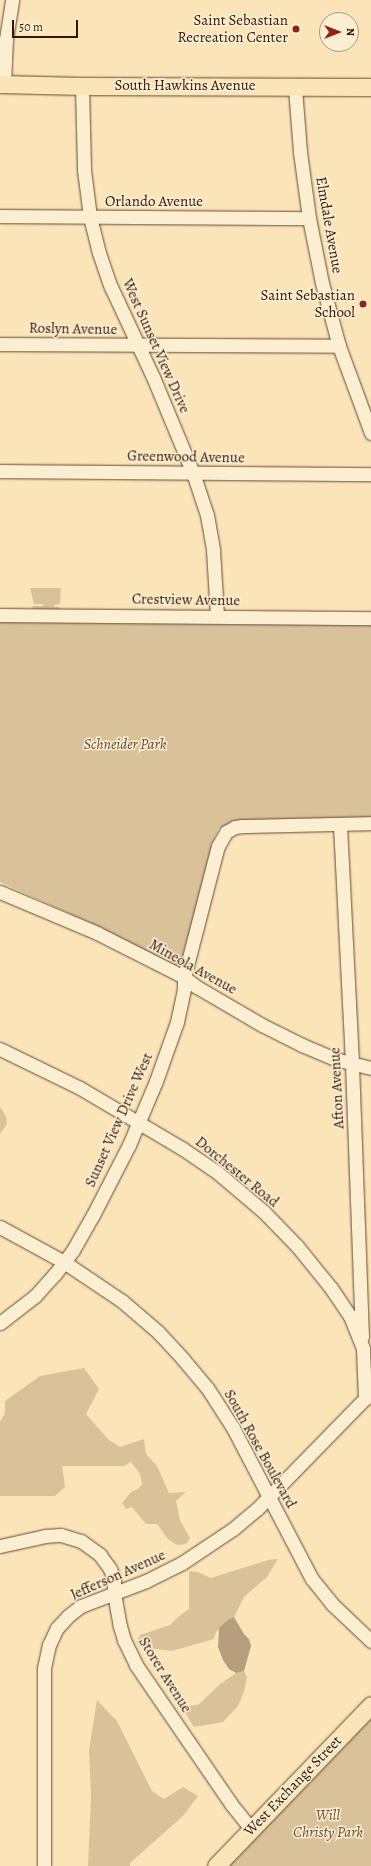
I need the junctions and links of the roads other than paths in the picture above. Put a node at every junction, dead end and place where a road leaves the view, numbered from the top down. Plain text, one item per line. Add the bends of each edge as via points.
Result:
1 (12, 0) edge
2 (2, 84) edge
3 (82, 86) junction
4 (371, 87) edge
5 (296, 88) junction
6 (0, 216) edge
7 (90, 217) junction
8 (309, 218) junction
9 (0, 344) edge
10 (138, 346) junction
11 (338, 346) junction
12 (371, 433) edge
13 (0, 471) edge
14 (193, 473) junction
15 (371, 474) edge
16 (0, 614) edge
17 (217, 616) junction
18 (371, 618) edge
19 (371, 823) edge
20 (340, 825) junction
21 (0, 892) edge
22 (184, 977) junction
23 (0, 1049) edge
24 (352, 1064) junction
25 (371, 1068) edge
26 (139, 1122) junction
27 (0, 1227) edge
28 (64, 1262) junction
29 (0, 1323) edge
30 (362, 1349) junction
31 (368, 1395) edge
32 (269, 1496) junction
33 (0, 1546) edge
34 (114, 1593) junction
35 (371, 1641) edge
36 (371, 1705) edge
37 (251, 1829) junction
38 (44, 1866) edge
39 (216, 1866) edge

1 - 2 street
2 - 3 main road, South Hawkins Avenue
3 - 5 main road, South Hawkins Avenue
3 - 7 street, West Sunset View Drive via 81,136
4 - 5 main road, South Hawkins Avenue
5 - 8 street, Elmdale Avenue via 300,152
6 - 7 street, Orlando Avenue
7 - 8 street, Orlando Avenue
7 - 10 street, West Sunset View Drive via 111,287
8 - 11 street, Elmdale Avenue
9 - 10 street, Roslyn Avenue
10 - 11 street, Roslyn Avenue
10 - 14 street, West Sunset View Drive
11 - 12 street, Elmdale Avenue
13 - 14 street, Greenwood Avenue
14 - 15 street, Greenwood Avenue
14 - 17 street, West Sunset View Drive via 207,515 213,550
16 - 17 street, Crestview Avenue
17 - 18 street, Crestview Avenue
19 - 20 street, Sunset View Drive West
20 - 22 street, Sunset View Drive West via 242,826 228,830 218,846
20 - 24 street, Afton Avenue
21 - 22 street, Mineola Avenue via 97,934
22 - 24 street, Mineola Avenue via 285,1037
22 - 26 street, Sunset View Drive West via 177,1022
23 - 26 street, Dorchester Road via 80,1088
24 - 25 street, Mineola Avenue
24 - 30 street, Afton Avenue
26 - 28 street, Sunset View Drive West via 116,1173
26 - 30 street, Dorchester Road via 218,1173 281,1229 331,1288 350,1316
27 - 28 street, South Rose Boulevard
28 - 29 street, Sunset View Drive West via 35,1296
28 - 32 street, South Rose Boulevard via 122,1301 158,1332 182,1358 208,1389
30 - 31 street, Dorchester Road
31 - 32 street, Jefferson Avenue
32 - 34 street, Jefferson Avenue via 233,1529 182,1563
32 - 35 street, South Rose Boulevard via 312,1579 332,1604
33 - 34 street, Storer Avenue via 50,1535 61,1535 81,1541 104,1560 114,1579
34 - 37 street, Storer Avenue via 124,1640 136,1665 231,1804
34 - 38 street, Jefferson Avenue via 91,1601 68,1616 51,1638 45,1656
36 - 37 main road, West Exchange Street
37 - 39 main road, West Exchange Street

